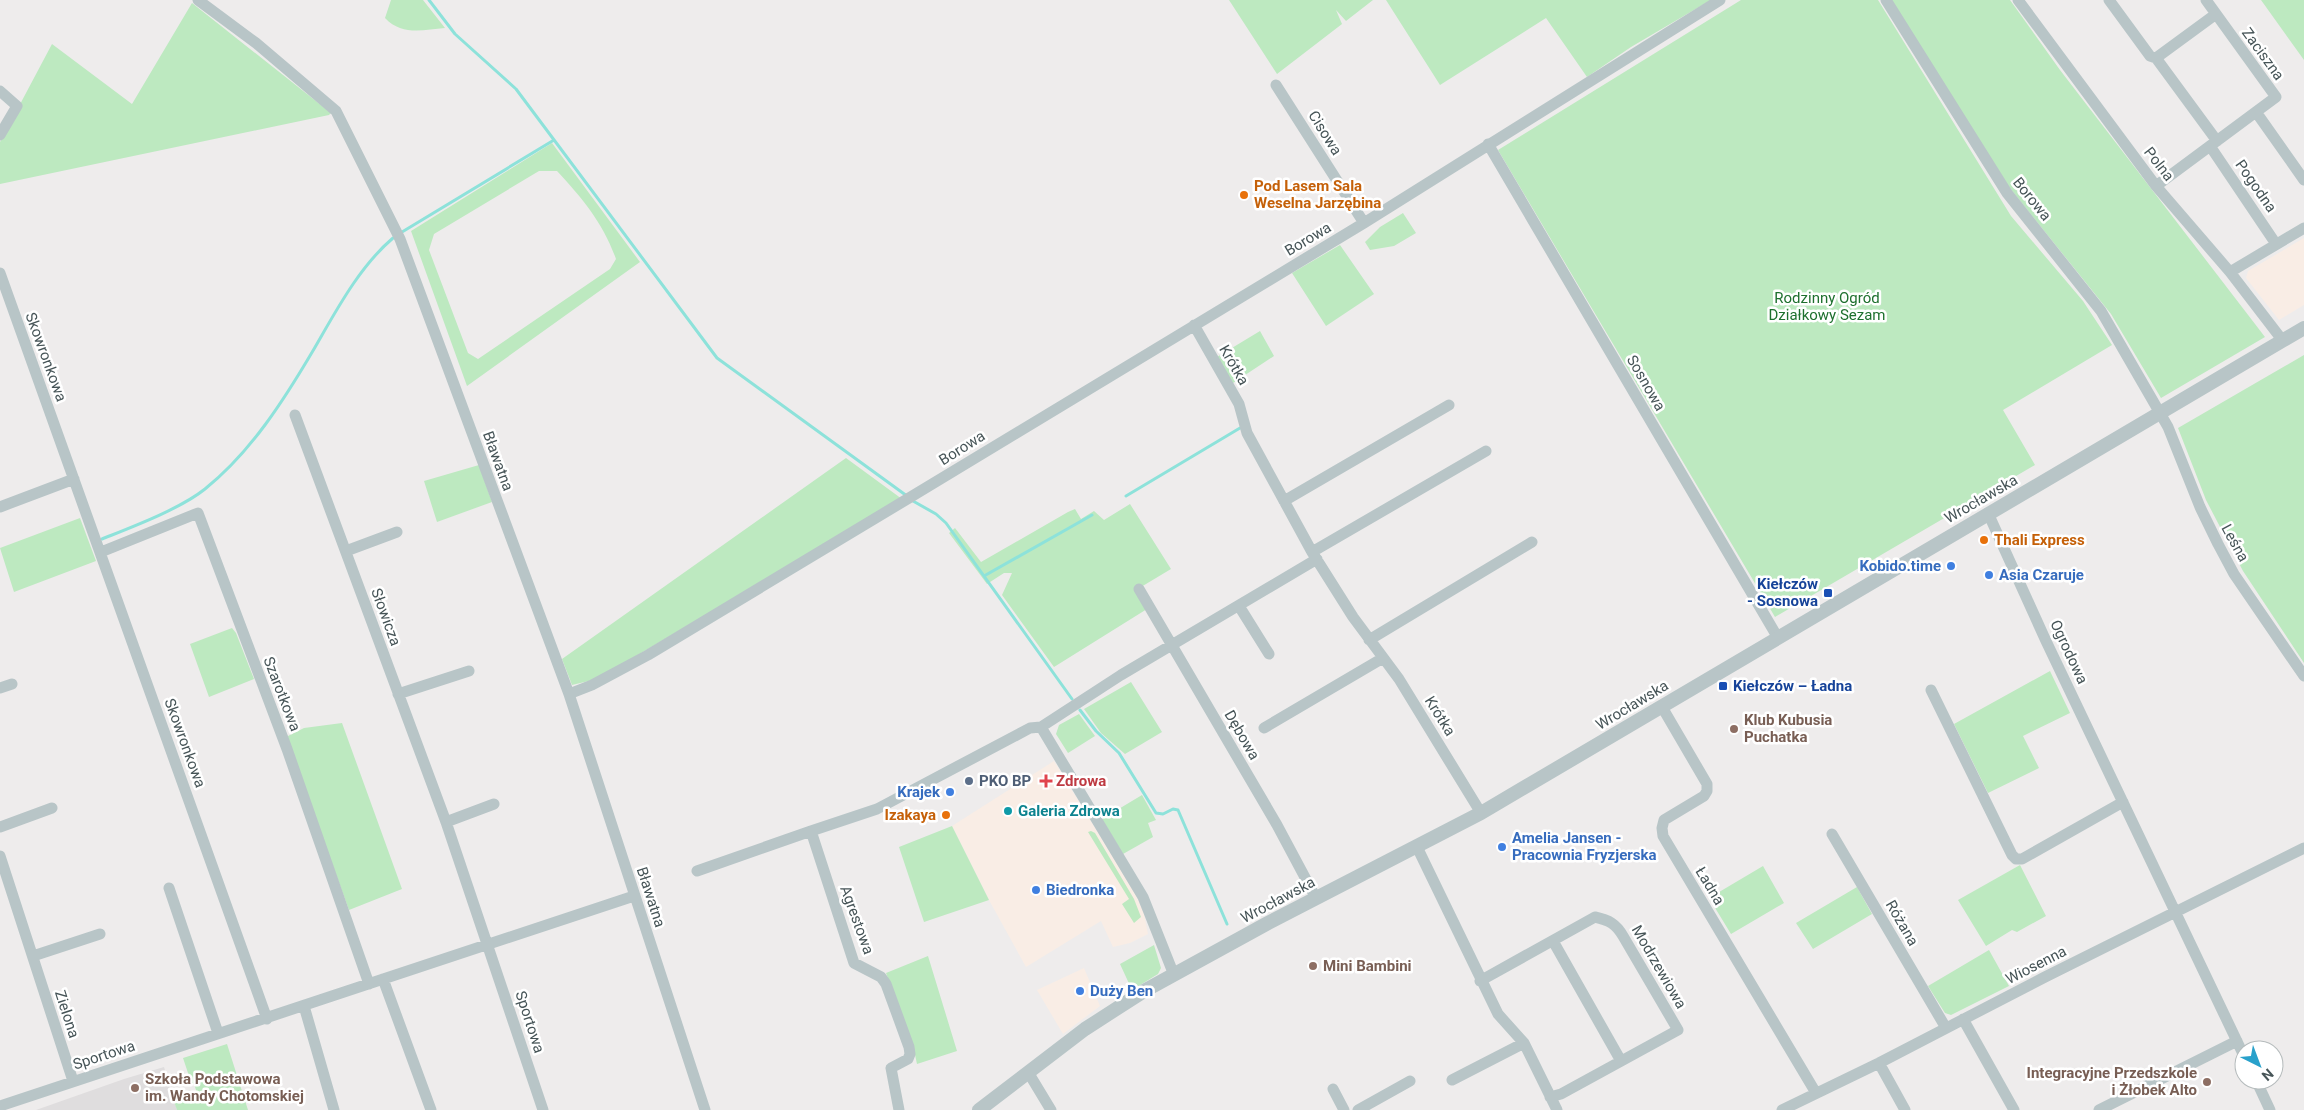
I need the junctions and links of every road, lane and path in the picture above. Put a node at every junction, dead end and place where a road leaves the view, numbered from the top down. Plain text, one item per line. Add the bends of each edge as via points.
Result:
1 (198, 0) edge
2 (1720, 0) edge
3 (1886, 0) edge
4 (2018, 0) edge
5 (2206, 0) edge
6 (2110, 1) edge
7 (2216, 14) junction
8 (2153, 57) junction
9 (1276, 84) dead end
10 (0, 91) edge
11 (2256, 112) junction
12 (0, 135) edge
13 (1488, 144) junction
14 (2213, 144) junction
15 (2304, 180) edge
16 (2156, 186) junction
17 (1364, 223) junction
18 (2304, 228) edge
19 (2276, 244) junction
20 (2230, 272) junction
21 (0, 273) edge
22 (1194, 325) junction
23 (2304, 328) edge
24 (2282, 341) junction
25 (1450, 405) dead end
26 (2160, 413) junction
27 (295, 415) dead end
28 (1486, 452) dead end
29 (74, 478) junction
30 (1284, 501) junction
31 (0, 507) edge
32 (1988, 514) junction
33 (397, 532) dead end
34 (1532, 542) dead end
35 (346, 551) junction
36 (101, 552) junction
37 (1315, 555) junction
38 (1139, 589) dead end
39 (1239, 606) junction
40 (1778, 638) junction
41 (1369, 640) junction
42 (1172, 644) junction
43 (1269, 654) dead end
44 (1383, 658) junction
45 (469, 671) dead end
46 (2304, 676) edge
47 (12, 684) dead end
48 (0, 688) edge
49 (1931, 690) dead end
50 (398, 694) junction
51 (569, 694) junction
52 (1662, 707) junction
53 (1041, 728) junction
54 (1264, 728) dead end
55 (2123, 802) junction
56 (494, 804) dead end
57 (52, 808) dead end
58 (1482, 812) junction
59 (446, 822) junction
60 (0, 826) edge
61 (811, 831) junction
62 (1832, 834) dead end
63 (1417, 847) junction
64 (2304, 848) edge
65 (0, 856) edge
66 (697, 871) dead end
67 (170, 888) dead end
68 (12, 892) junction
69 (0, 895) edge
70 (634, 896) junction
71 (1316, 898) junction
72 (2176, 913) junction
73 (100, 934) dead end
74 (1553, 941) junction
75 (488, 943) junction
76 (33, 956) junction
77 (1174, 975) junction
78 (383, 979) junction
79 (1480, 981) junction
80 (369, 984) junction
81 (304, 1006) junction
82 (267, 1019) junction
83 (1963, 1019) junction
84 (1946, 1028) junction
85 (218, 1033) junction
86 (2237, 1040) edge
87 (2234, 1042) edge
88 (1524, 1044) junction
89 (1621, 1061) junction
90 (1879, 1063) junction
91 (1028, 1072) junction
92 (1452, 1080) dead end
93 (1410, 1081) dead end
94 (73, 1082) junction
95 (1333, 1089) dead end
96 (2261, 1090) edge
97 (1816, 1093) junction
98 (1550, 1097) junction
99 (0, 1106) edge
100 (334, 1110) edge
101 (431, 1110) edge
102 (543, 1110) edge
103 (705, 1110) edge
104 (899, 1110) edge
105 (979, 1110) edge
106 (1050, 1110) edge
107 (1344, 1110) edge
108 (1358, 1110) edge
109 (1557, 1110) edge
110 (1782, 1110) edge
111 (1905, 1110) edge
112 (2014, 1110) edge
113 (2099, 1110) edge
114 (2270, 1110) edge

1 - 51 street, Bławatna via 290,70 342,119 400,239
2 - 13 street, Borowa
3 - 26 street, Borowa via 2007,193 2096,305
4 - 16 street, Polna
5 - 7 street
6 - 8 street, Pogodna
7 - 8 street
7 - 11 street, Zaciszna via 2276,98
8 - 14 street, Pogodna
9 - 17 street, Cisowa
10 - 12 street via 17,106
11 - 14 street
11 - 15 street
13 - 17 street, Borowa
13 - 40 street, Sosnowa
14 - 16 street
14 - 19 street, Pogodna
16 - 20 street, Polna
17 - 22 street, Borowa
18 - 19 street
19 - 20 street
20 - 24 street, Polna
21 - 29 street, Skowronkowa
22 - 30 street, Krótka via 1239,404 1247,433
22 - 51 street, Borowa via 648,655
23 - 24 street, Wrocławska
24 - 26 street, Wrocławska
25 - 30 street
26 - 32 street, Wrocławska
26 - 46 street, Leśna via 2208,527 2234,574
27 - 35 street, Słowicza
28 - 37 street
29 - 31 street
29 - 36 street, Skowronkowa
30 - 37 street, Krótka
32 - 40 street, Wrocławska
32 - 55 street, Ogrodowa
33 - 35 street
34 - 41 street
35 - 50 street, Słowicza
36 - 80 street, Szarotkowa via 198,513 287,749
36 - 82 street, Skowronkowa
37 - 39 street
37 - 41 street, Krótka
38 - 42 street, Dębowa
39 - 42 street
39 - 43 street
40 - 52 street, Wrocławska
41 - 44 street, Krótka
42 - 53 street
42 - 71 street, Dębowa
44 - 54 street
44 - 58 street, Krótka
45 - 50 street
47 - 48 street
49 - 55 street via 2016,859 2022,859
50 - 59 street, Słowicza
51 - 70 street, Bławatna
52 - 58 street, Wrocławska
52 - 97 street, Ładna via 1707,784 1704,796 1664,820 1663,836
53 - 61 street via 1030,728 877,809
53 - 77 street via 1142,897
55 - 72 street, Ogrodowa
56 - 59 street
57 - 60 street
58 - 63 street, Wrocławska
59 - 75 street, Słowicza
61 - 66 street
61 - 104 street, Agrestowa via 854,963 881,977 886,984 909,1047 908,1059 891,1068
62 - 84 street, Różana
63 - 71 street, Wrocławska
63 - 79 street
64 - 72 street, Wiosenna
65 - 68 street, Zielona
67 - 85 street
68 - 69 street
68 - 76 street, Zielona
70 - 75 street, Sportowa
70 - 103 street, Bławatna
71 - 77 street, Wrocławska
72 - 83 street, Wiosenna
72 - 86 street, Ogrodowa
73 - 76 street
74 - 79 street, Modrzewiowa
74 - 89 street
74 - 89 street, Modrzewiowa via 1595,917 1618,926 1678,1030
75 - 78 street, Sportowa
75 - 102 street, Sportowa
76 - 94 street, Zielona
77 - 91 street, Wrocławska via 1107,1014
78 - 80 street, Sportowa
78 - 101 street
79 - 88 street via 1498,1014
80 - 81 street, Sportowa
81 - 82 street, Sportowa
81 - 100 street
82 - 85 street, Sportowa
83 - 84 street, Wiosenna
83 - 112 street
84 - 90 street, Wiosenna
85 - 94 street, Sportowa
87 - 113 street
88 - 92 street
88 - 98 street
89 - 98 street, Modrzewiowa via 1562,1094
90 - 97 street, Wiosenna
90 - 111 street
91 - 105 street, Wrocławska
91 - 106 street
93 - 108 street
94 - 99 street, Sportowa
95 - 107 street
96 - 114 street
97 - 110 street, Wiosenna
98 - 109 street

